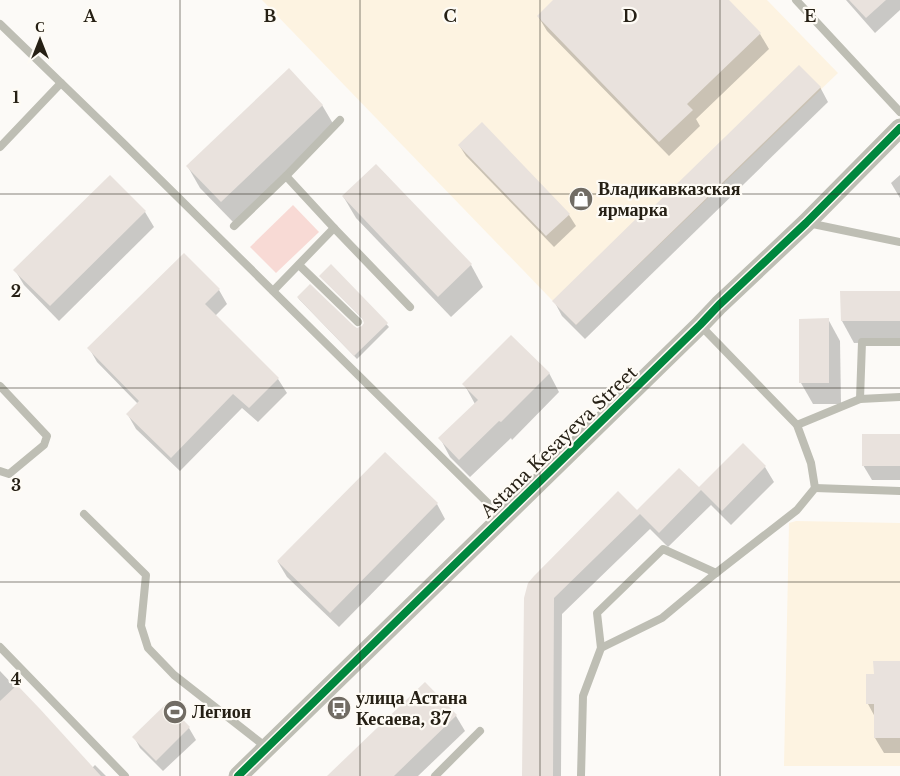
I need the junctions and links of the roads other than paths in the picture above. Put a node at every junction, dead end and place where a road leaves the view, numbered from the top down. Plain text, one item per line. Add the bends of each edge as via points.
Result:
1 (796, 0) edge
2 (0, 24) edge
3 (62, 83) junction
4 (900, 112) edge
5 (340, 120) dead end
6 (900, 128) edge
7 (0, 147) edge
8 (286, 176) junction
9 (806, 223) junction
10 (234, 226) dead end
11 (334, 228) junction
12 (900, 242) edge
13 (298, 265) junction
14 (273, 291) junction
15 (410, 307) dead end
16 (358, 322) dead end
17 (700, 325) junction
18 (900, 342) edge
19 (0, 386) edge
20 (900, 398) edge
21 (860, 399) junction
22 (797, 425) junction
23 (0, 471) edge
24 (815, 488) junction
25 (900, 491) edge
26 (84, 514) dead end
27 (502, 518) junction
28 (716, 573) junction
29 (0, 648) edge
30 (601, 648) junction
31 (480, 731) dead end
32 (266, 748) junction
33 (125, 776) edge
34 (238, 776) edge
35 (435, 776) edge
36 (581, 776) edge

1 - 4 lane
2 - 3 lane
3 - 7 lane
3 - 14 lane
5 - 8 lane
6 - 9 street, Astana Kesayeva Street
8 - 10 lane
8 - 11 lane
9 - 12 lane
9 - 17 street, Astana Kesayeva Street
11 - 13 lane
11 - 15 lane
13 - 14 lane
13 - 16 lane
14 - 27 lane
17 - 22 lane
17 - 27 street, Astana Kesayeva Street
18 - 21 lane via 862,342
19 - 23 lane via 46,436 44,445 9,474
20 - 21 lane
21 - 22 lane
22 - 24 lane via 811,463
24 - 25 lane
24 - 28 lane via 797,510
26 - 32 lane via 146,576 141,626 148,648 174,675
27 - 32 street, Astana Kesayeva Street
28 - 30 lane via 662,618
28 - 30 lane via 663,549 597,613
29 - 33 lane
30 - 36 lane via 583,696
31 - 35 lane
32 - 34 street, Astana Kesayeva Street

